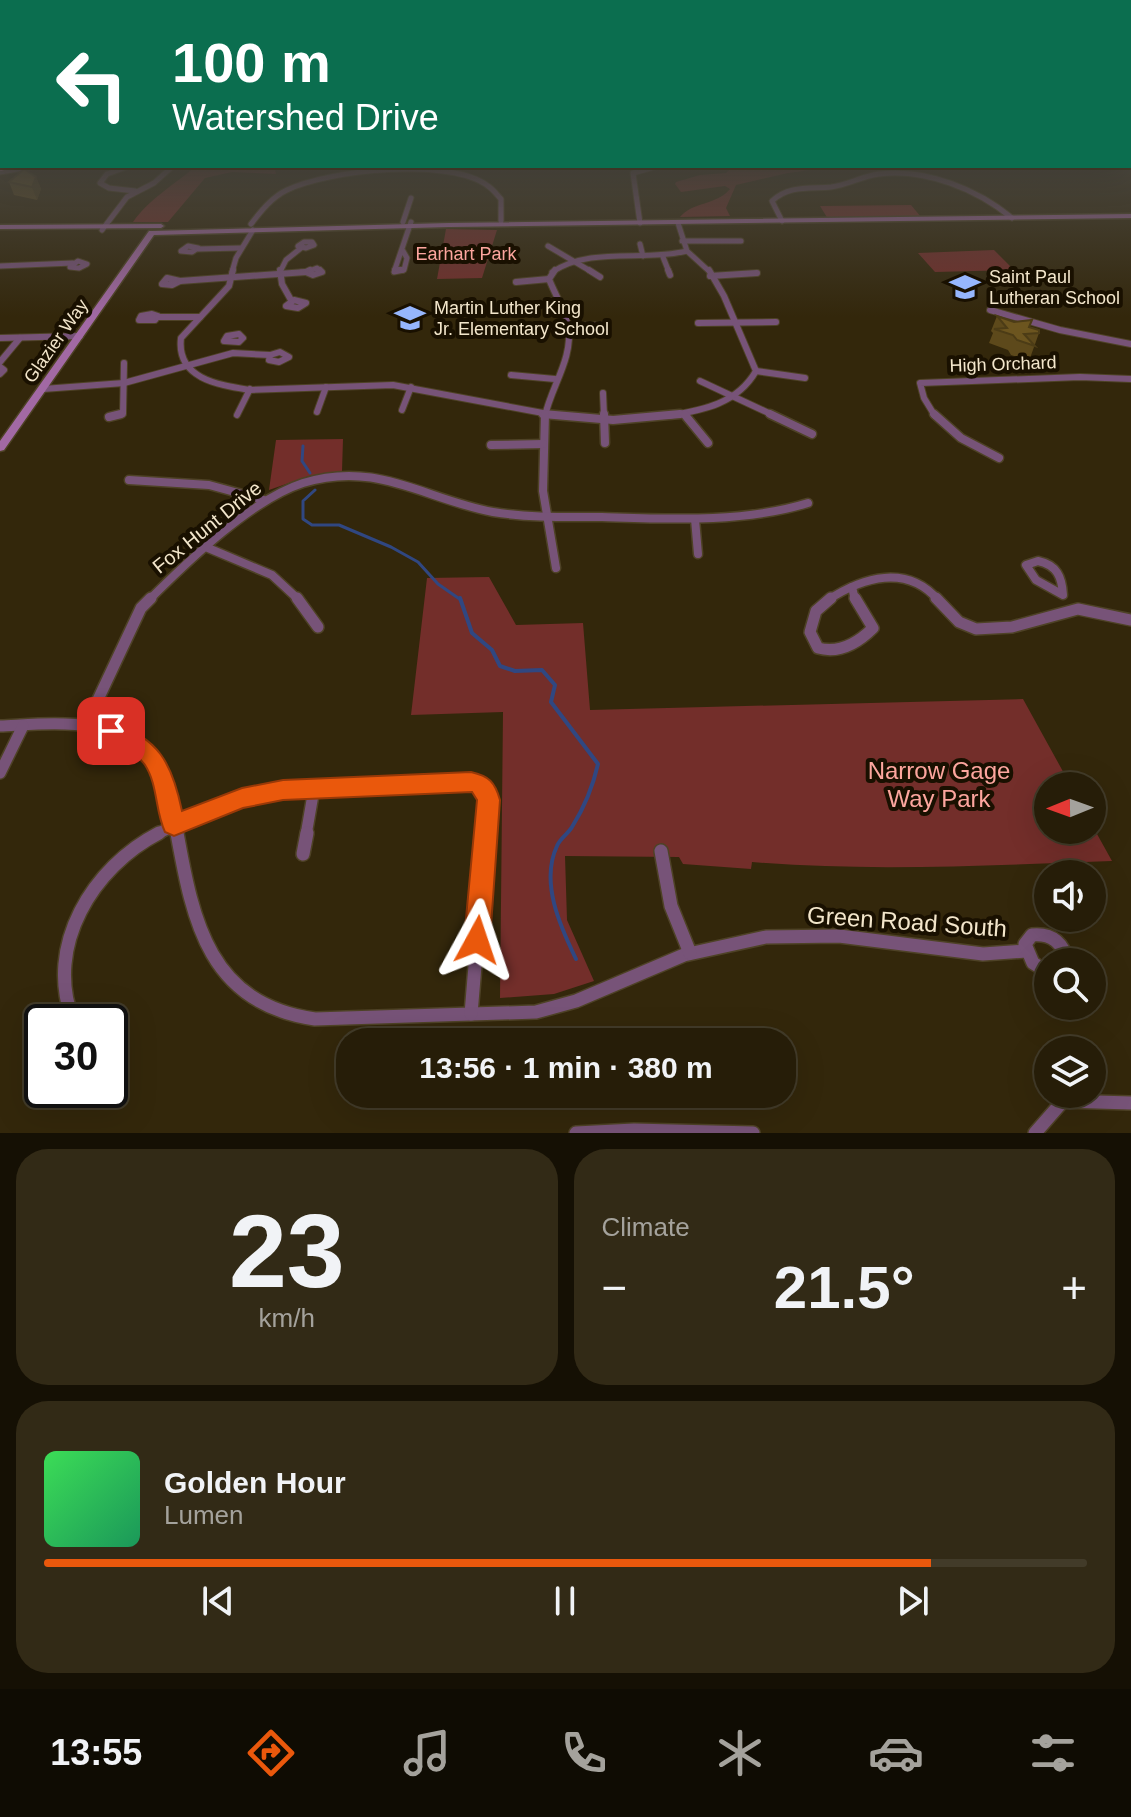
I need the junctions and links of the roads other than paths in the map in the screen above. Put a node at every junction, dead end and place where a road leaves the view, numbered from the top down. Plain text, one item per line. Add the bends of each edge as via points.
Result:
1 (116, 212) edge
2 (260, 212) edge
3 (409, 212) edge
4 (503, 212) edge
5 (638, 212) edge
6 (777, 212) edge
7 (1003, 212) edge
8 (1131, 216) edge
9 (1012, 218) junction
10 (782, 221) junction
11 (407, 223) junction
12 (499, 223) junction
13 (640, 223) junction
14 (678, 223) junction
15 (251, 227) junction
16 (104, 228) junction
17 (0, 229) edge
18 (157, 230) junction
19 (682, 241) junction
20 (741, 241) dead end
21 (640, 244) dead end
22 (243, 245) junction
23 (548, 246) dead end
24 (301, 248) dead end
25 (198, 249) dead end
26 (403, 251) dead end
27 (687, 251) junction
28 (643, 256) junction
29 (663, 257) junction
30 (574, 260) junction
31 (73, 263) dead end
32 (0, 266) edge
33 (306, 272) dead end
34 (279, 273) junction
35 (757, 273) dead end
36 (670, 275) dead end
37 (710, 276) junction
38 (600, 277) dead end
39 (231, 278) junction
40 (549, 279) junction
41 (180, 281) dead end
42 (516, 282) dead end
43 (291, 300) dead end
44 (990, 310) dead end
45 (158, 317) dead end
46 (200, 317) junction
47 (738, 322) junction
48 (776, 322) dead end
49 (698, 323) dead end
50 (605, 325) dead end
51 (568, 326) junction
52 (535, 327) dead end
53 (80, 336) junction
54 (0, 338) edge
55 (20, 338) junction
56 (233, 343) dead end
57 (1131, 344) edge
58 (233, 353) junction
59 (270, 355) dead end
60 (124, 363) dead end
61 (0, 364) edge
62 (186, 367) junction
63 (756, 371) junction
64 (0, 374) edge
65 (511, 375) dead end
66 (805, 378) dead end
67 (555, 379) junction
68 (1131, 379) edge
69 (700, 381) dead end
70 (124, 383) junction
71 (326, 387) junction
72 (411, 387) junction
73 (43, 389) junction
74 (250, 389) junction
75 (603, 393) dead end
76 (734, 397) junction
77 (402, 410) dead end
78 (317, 412) dead end
79 (134, 413) dead end
80 (123, 414) junction
81 (237, 415) dead end
82 (544, 415) junction
83 (685, 415) junction
84 (109, 417) dead end
85 (604, 419) junction
86 (812, 434) dead end
87 (605, 443) dead end
88 (708, 443) dead end
89 (543, 444) junction
90 (491, 445) dead end
91 (0, 448) edge
92 (999, 458) dead end
93 (129, 480) dead end
94 (264, 500) junction
95 (808, 503) dead end
96 (546, 515) junction
97 (695, 519) junction
98 (208, 548) junction
99 (698, 554) dead end
100 (556, 568) dead end
101 (852, 587) junction
102 (1063, 595) dead end
103 (1079, 608) junction
104 (1131, 620) edge
105 (318, 627) dead end
106 (86, 725) junction
107 (0, 726) edge
108 (23, 726) junction
109 (0, 773) edge
110 (314, 789) junction
111 (174, 825) junction
112 (661, 851) dead end
113 (303, 854) dead end
114 (1061, 948) edge
115 (1026, 951) junction
116 (690, 953) junction
117 (1034, 964) edge
118 (66, 1004) edge
119 (471, 1014) junction
120 (1131, 1103) edge
121 (661, 1132) edge
122 (576, 1133) edge
123 (753, 1133) edge
124 (1035, 1133) edge

1 - 16 street
2 - 15 street
3 - 11 street
4 - 12 street
5 - 13 street
6 - 10 street
7 - 9 street
8 - 9 street
9 - 10 street
10 - 14 street
11 - 12 street
11 - 15 street
11 - 26 street
12 - 13 street
13 - 14 street
14 - 19 street
15 - 18 street
15 - 22 street
16 - 17 street
16 - 18 street
18 - 53 street, Glazier Way
19 - 20 street
19 - 27 street
21 - 28 street
22 - 25 street
22 - 39 street
23 - 30 street
24 - 34 street via 284,260
27 - 29 street
27 - 37 street
28 - 29 street
28 - 30 street
29 - 36 street
30 - 38 street
30 - 40 street via 556,268
31 - 32 street
33 - 34 street
34 - 39 street
34 - 43 street
35 - 37 street
37 - 47 street
39 - 41 street
39 - 46 street via 221,298
40 - 42 street
40 - 51 street
44 - 57 street
45 - 46 street
46 - 62 street via 181,338
47 - 48 street
47 - 49 street
47 - 63 street
50 - 51 street
51 - 52 street
51 - 67 street
53 - 55 street
53 - 73 street, Glazier Way
54 - 55 street
55 - 61 street
56 - 58 street
58 - 59 street
58 - 62 street
60 - 70 street
61 - 64 street
62 - 70 street
62 - 74 street via 204,380
63 - 66 street
63 - 76 street
65 - 67 street
67 - 82 street
68 - 92 street, High Orchard via 920,383 943,427
69 - 76 street
70 - 73 street
70 - 80 street
71 - 72 street
71 - 74 street
71 - 78 street
72 - 77 street
72 - 82 street
73 - 91 street, Glazier Way
74 - 81 street
75 - 85 street
76 - 83 street
76 - 86 street
79 - 80 street
80 - 84 street
82 - 85 street
82 - 89 street
83 - 85 street
83 - 88 street
85 - 87 street
89 - 90 street
89 - 96 street
93 - 94 street via 209,485
94 - 96 street, Fox Hunt Drive via 315,481 364,476 397,480 505,515
94 - 98 street, Fox Hunt Drive
95 - 97 street, Fox Hunt Drive
96 - 97 street, Fox Hunt Drive
96 - 100 street
97 - 99 street
98 - 105 street via 273,573 288,584
98 - 106 street, Fox Hunt Drive via 141,608
101 - 101 street via 857,606 873,628 844,649 818,648 810,632 815,612
101 - 103 street via 910,579 965,626 976,629 1034,622
102 - 103 street
103 - 104 street
106 - 108 street, Green Road South
106 - 111 street, Green Road South via 134,741 152,757 165,783
107 - 108 street, Green Road South
108 - 109 street
110 - 111 street via 242,798
110 - 113 street
110 - 119 street via 471,782 486,790
111 - 118 street via 129,849 90,893 62,964
111 - 119 street, Green Road South via 203,945 219,969 262,1003 310,1019
112 - 116 street via 671,906
114 - 115 street, Green Road South via 1045,934 1032,935
115 - 116 street, Green Road South via 970,954 822,934 767,936
115 - 117 street, Green Road South
116 - 119 street, Green Road South via 563,1007
120 - 124 street via 1063,1101
121 - 122 street
121 - 123 street

